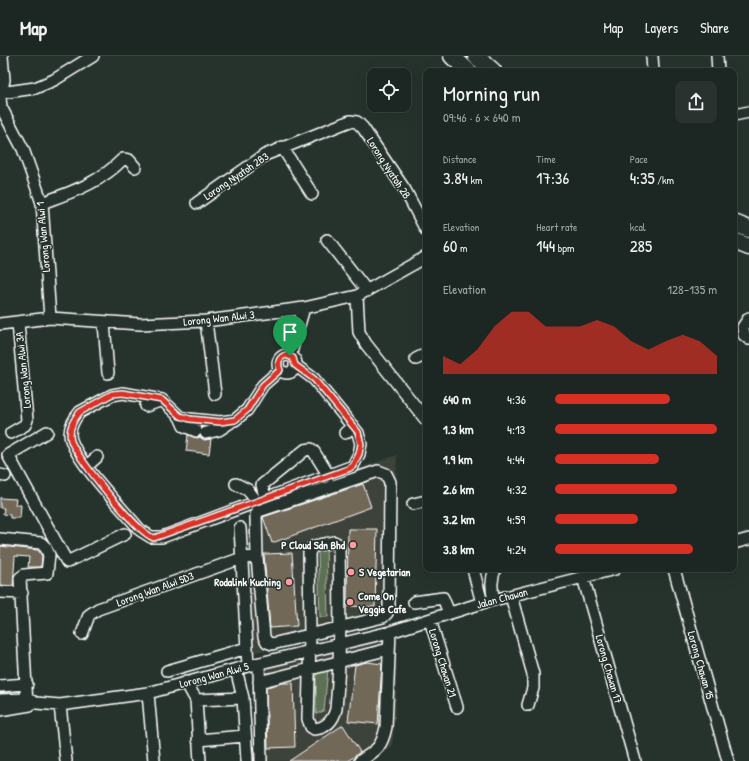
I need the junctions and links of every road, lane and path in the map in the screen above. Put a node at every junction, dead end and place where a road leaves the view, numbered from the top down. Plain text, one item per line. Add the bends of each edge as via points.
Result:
1 (2, 56) edge
2 (93, 56) edge
3 (452, 56) edge
4 (476, 56) edge
5 (652, 56) edge
6 (716, 56) edge
7 (465, 68) edge
8 (489, 68) edge
9 (653, 68) edge
10 (718, 68) edge
11 (1, 93) edge
12 (749, 112) edge
13 (737, 114) edge
14 (342, 123) joint
15 (282, 147) junction
16 (135, 167) dead end
17 (312, 194) dead end
18 (198, 203) dead end
19 (42, 204) junction
20 (737, 224) edge
21 (423, 225) edge
22 (749, 229) edge
23 (327, 240) dead end
24 (737, 242) edge
25 (749, 247) edge
26 (423, 259) edge
27 (362, 294) junction
28 (304, 308) junction
29 (50, 318) junction
30 (749, 318) edge
31 (206, 320) junction
32 (18, 322) junction
33 (104, 323) junction
34 (0, 324) edge
35 (749, 339) edge
36 (293, 360) junction
37 (108, 373) dead end
38 (215, 394) dead end
39 (162, 400) junction
40 (146, 406) dead end
41 (180, 416) junction
42 (423, 416) edge
43 (235, 420) junction
44 (47, 432) dead end
45 (11, 433) dead end
46 (4, 455) edge
47 (97, 457) dead end
48 (87, 466) junction
49 (330, 476) junction
50 (236, 484) dead end
51 (268, 497) junction
52 (257, 502) junction
53 (423, 502) edge
54 (413, 504) dead end
55 (240, 528) dead end
56 (125, 534) dead end
57 (53, 537) junction
58 (0, 539) edge
59 (749, 539) edge
60 (737, 542) edge
61 (41, 544) junction
62 (242, 558) junction
63 (256, 558) junction
64 (475, 572) edge
65 (494, 572) edge
66 (603, 572) edge
67 (675, 572) edge
68 (583, 577) junction
69 (0, 592) edge
70 (22, 593) junction
71 (511, 596) junction
72 (494, 600) junction
73 (414, 602) dead end
74 (482, 603) junction
75 (449, 613) junction
76 (430, 620) junction
77 (341, 627) junction
78 (390, 632) junction
79 (82, 634) dead end
80 (310, 635) junction
81 (341, 644) junction
82 (247, 648) junction
83 (389, 649) junction
84 (309, 652) junction
85 (340, 661) junction
86 (259, 663) junction
87 (248, 666) junction
88 (236, 669) junction
89 (309, 669) junction
90 (167, 671) dead end
91 (186, 682) junction
92 (259, 682) junction
93 (27, 684) junction
94 (0, 686) edge
95 (148, 693) junction
96 (243, 698) junction
97 (0, 700) edge
98 (196, 700) junction
99 (30, 703) junction
100 (60, 705) junction
101 (528, 705) dead end
102 (457, 707) dead end
103 (0, 710) edge
104 (245, 736) junction
105 (198, 740) junction
106 (66, 761) edge
107 (154, 761) edge
108 (200, 761) edge
109 (247, 761) edge
110 (261, 761) edge
111 (360, 761) edge
112 (635, 761) edge
113 (728, 761) edge

1 - 11 street, Lorong Wan Alwi 1 via 4,80
2 - 11 street via 54,80 35,88
3 - 7 highway
4 - 8 highway
5 - 9 street
6 - 10 street
11 - 19 street, Lorong Wan Alwi 1 via 0,102 23,149
12 - 13 street
14 - 15 street, Lorong Nyatoh 2B3
14 - 21 street, Lorong Nyatoh 2B via 357,122 363,128 404,190
15 - 17 street
15 - 18 street, Lorong Nyatoh 2B3 via 265,155
16 - 19 street via 129,160 123,159 99,179
19 - 29 street, Lorong Wan Alwi 1
20 - 22 highway
23 - 27 street
24 - 25 highway
26 - 27 street, Lorong Wan Alwi 3
27 - 28 street, Lorong Wan Alwi 3
27 - 42 street via 359,332
28 - 31 street, Lorong Wan Alwi 3
28 - 36 street
29 - 32 street, Lorong Wan Alwi 3
29 - 33 street, Lorong Wan Alwi 3
30 - 35 street via 743,327 744,335
31 - 33 street, Lorong Wan Alwi 3 via 140,324
31 - 38 street
32 - 34 street, Lorong Wan Alwi 3
32 - 45 street, Lorong Wan Alwi 3A via 27,420 25,425
33 - 37 street
36 - 43 street via 291,372 280,370 263,385 247,410
36 - 49 street via 310,376 316,388 349,430 361,438 356,462 348,469
39 - 40 street
39 - 41 street
39 - 48 street via 116,393 80,412 71,426 70,436 79,456
41 - 43 street via 212,422
41 - 43 street via 184,426 201,432 219,430
44 - 46 street
46 - 57 street
47 - 48 street
48 - 52 street via 140,522 148,536 158,538
49 - 51 street
49 - 51 street via 314,452 311,449 305,450 262,485 264,494
50 - 52 street via 248,490
51 - 52 street
53 - 54 street
55 - 62 street
56 - 57 street via 68,562
57 - 61 street
58 - 61 street
59 - 60 street
61 - 70 street via 49,555 48,572 22,576
62 - 63 street, Lorong Wan Alwi 5D3
62 - 79 street, Lorong Wan Alwi 5D3 via 93,612 89,615
62 - 82 street
63 - 77 street via 255,521 259,511 378,471 386,474 390,482 389,611 383,617
63 - 80 street via 265,640 272,644
64 - 74 street
65 - 72 street via 492,579
66 - 68 street, Jalan Chawan
67 - 113 street, Lorong Chawan 15
68 - 71 street, Jalan Chawan
68 - 112 street, Lorong Chawan 17
69 - 70 street
70 - 93 street
71 - 72 street, Jalan Chawan
71 - 101 street via 533,674 533,688
72 - 74 street, Jalan Chawan
73 - 75 street via 442,598
74 - 75 street, Jalan Chawan
75 - 76 street, Jalan Chawan
76 - 78 street, Jalan Chawan
76 - 102 street, Lorong Chawan 21
77 - 80 street
77 - 80 street via 339,549 338,544 334,542 314,546 309,553
77 - 81 street
78 - 81 street, Lorong Wan Alwi 5
78 - 83 street
80 - 84 street
81 - 84 street, Lorong Wan Alwi 5
81 - 85 street
82 - 87 street
82 - 90 street
83 - 85 street
83 - 111 street via 386,727 383,739 377,750
84 - 86 street, Lorong Wan Alwi 5
84 - 89 street
85 - 89 street
85 - 89 street via 334,717 318,729 311,727 308,719
86 - 87 street, Lorong Wan Alwi 5
86 - 92 street
87 - 88 street, Lorong Wan Alwi 5
88 - 91 street, Lorong Wan Alwi 5
88 - 96 street
89 - 92 street
91 - 95 street, Lorong Wan Alwi 5
91 - 98 street
92 - 110 street
93 - 94 street
93 - 99 street
95 - 100 street, Lorong Wan Alwi 5
95 - 107 street
96 - 98 street
96 - 104 street
97 - 99 street, Lorong Wan Alwi 5
98 - 105 street
99 - 100 street, Lorong Wan Alwi 5
99 - 103 street, Lorong Wan Alwi 5
100 - 106 street
104 - 105 street
104 - 109 street
105 - 108 street

